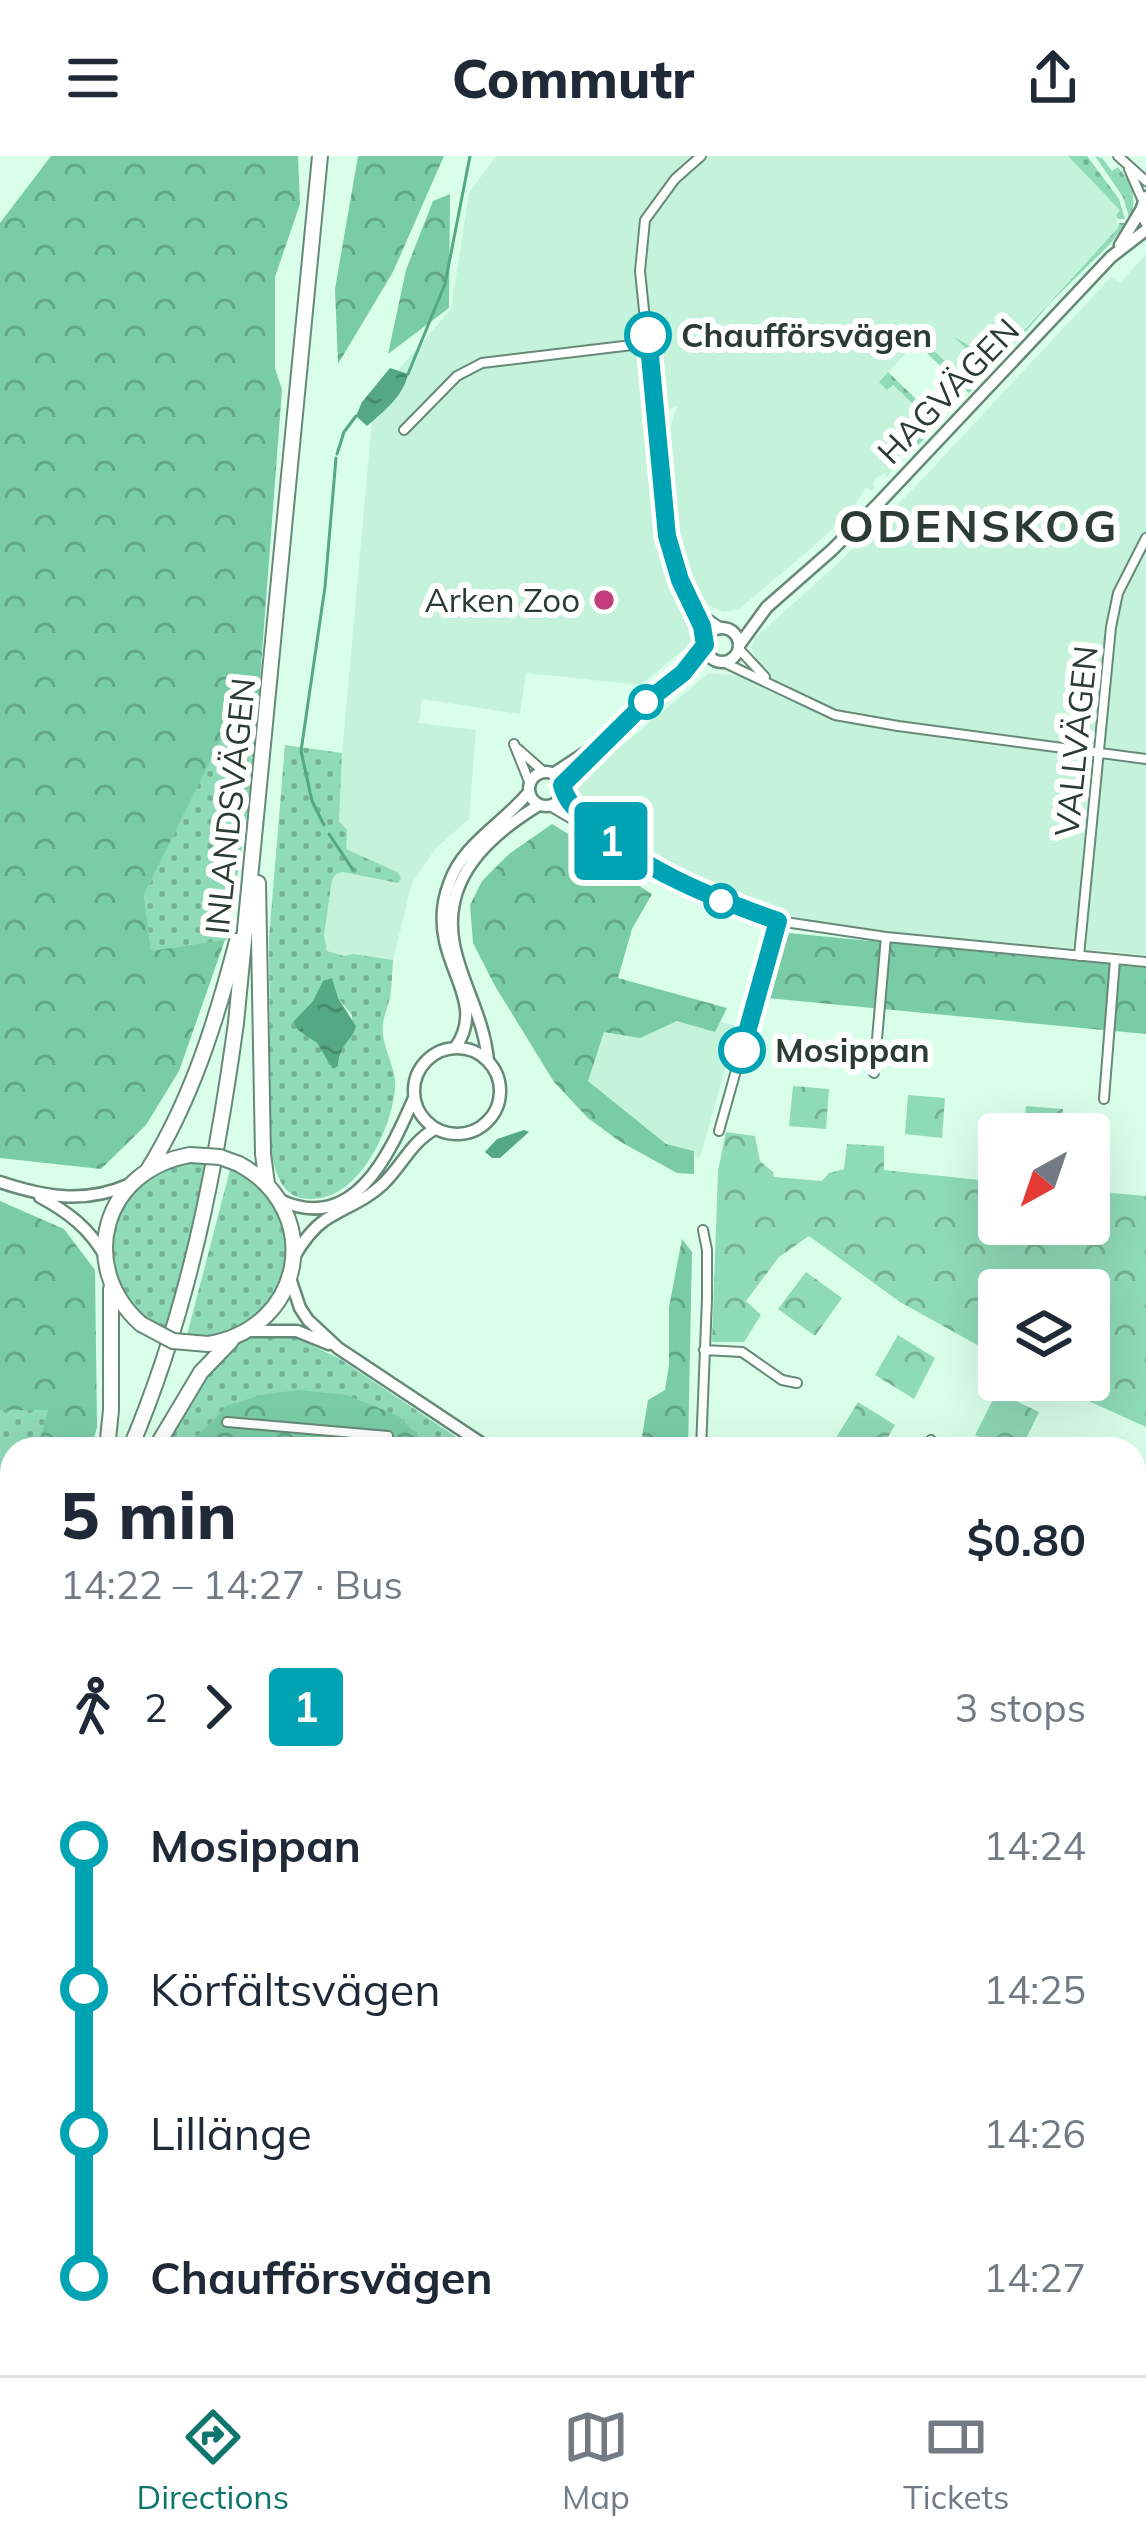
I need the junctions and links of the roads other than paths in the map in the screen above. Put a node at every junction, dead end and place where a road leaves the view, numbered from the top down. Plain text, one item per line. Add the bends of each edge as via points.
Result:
1 (324, 156) edge
2 (701, 156) edge
3 (1118, 156) edge
4 (1128, 167) junction
5 (1146, 182) edge
6 (1144, 212) edge
7 (1111, 257) junction
8 (649, 344) junction
9 (404, 430) dead end
10 (1146, 538) edge
11 (766, 607) junction
12 (694, 609) junction
13 (724, 628) junction
14 (705, 642) junction
15 (740, 646) junction
16 (720, 662) junction
17 (683, 673) junction
18 (770, 683) junction
19 (611, 735) junction
20 (1100, 753) junction
21 (1146, 759) edge
22 (548, 773) junction
23 (530, 788) junction
24 (563, 789) junction
25 (544, 806) junction
26 (608, 839) junction
27 (255, 870) junction
28 (778, 921) junction
29 (886, 937) junction
30 (1079, 956) junction
31 (1115, 960) junction
32 (1146, 962) edge
33 (455, 1048) junction
34 (488, 1060) junction
35 (874, 1073) dead end
36 (414, 1098) junction
37 (1104, 1099) dead end
38 (435, 1129) junction
39 (719, 1131) dead end
40 (148, 1170) junction
41 (0, 1182) edge
42 (131, 1184) junction
43 (267, 1184) junction
44 (32, 1192) junction
45 (280, 1200) junction
46 (703, 1230) dead end
47 (105, 1256) junction
48 (294, 1257) junction
49 (290, 1278) junction
50 (111, 1283) junction
51 (242, 1334) junction
52 (338, 1348) junction
53 (704, 1350) junction
54 (797, 1383) dead end
55 (227, 1422) dead end
56 (108, 1437) edge
57 (138, 1437) edge
58 (161, 1437) edge
59 (388, 1437) edge
60 (472, 1437) edge
61 (700, 1437) edge

1 - 27 highway, INLANDSVÄGEN
2 - 8 street via 645,220 640,271
3 - 4 street
4 - 5 street
4 - 6 street
6 - 7 street, HAGVÄGEN
6 - 7 street, HAGVÄGEN
7 - 11 street, HAGVÄGEN via 863,519
8 - 9 street via 482,363
8 - 12 street via 667,536
10 - 20 street, VALLVÄGEN via 1118,593
11 - 13 street, HAGVÄGEN
11 - 15 street, HAGVÄGEN
12 - 13 street
12 - 14 street
13 - 14 street
13 - 15 street
14 - 16 street
14 - 17 street
15 - 16 street
15 - 18 street
16 - 17 street
16 - 18 street
17 - 19 street
18 - 20 street via 836,715
19 - 22 street
19 - 24 street
20 - 21 street
20 - 30 street, VALLVÄGEN
22 - 23 street
22 - 23 street via 514,744
22 - 24 street
23 - 25 street
23 - 33 street via 467,852 449,883 445,943 468,1022
24 - 25 street via 560,800
24 - 26 street
25 - 26 street
25 - 34 street via 484,845 456,891 454,947
26 - 28 street via 679,882
27 - 40 highway via 218,1016
27 - 43 highway
27 - 57 highway, INLANDSVÄGEN via 201,1232
28 - 29 street
28 - 39 street
29 - 30 street
29 - 35 street
30 - 31 street
31 - 32 street
31 - 37 street
33 - 34 street
33 - 36 street via 422,1066
34 - 38 street via 501,1090 493,1116 467,1134
36 - 38 street
36 - 45 street via 364,1185 319,1208
38 - 48 street via 386,1182 325,1220
40 - 42 highway
40 - 43 highway, bridge via 190,1156 220,1157
41 - 44 street
42 - 44 street via 88,1198
42 - 47 highway via 110,1217
43 - 45 highway
44 - 47 street via 74,1218
45 - 48 highway
46 - 53 street
47 - 50 highway
48 - 49 highway
49 - 51 highway via 274,1308
49 - 52 street via 308,1320
50 - 51 highway, bridge via 141,1324 173,1341 208,1344
50 - 56 highway
51 - 52 street via 296,1331
51 - 58 highway via 201,1372
52 - 60 street
53 - 54 street via 742,1352
53 - 61 street
55 - 59 street

